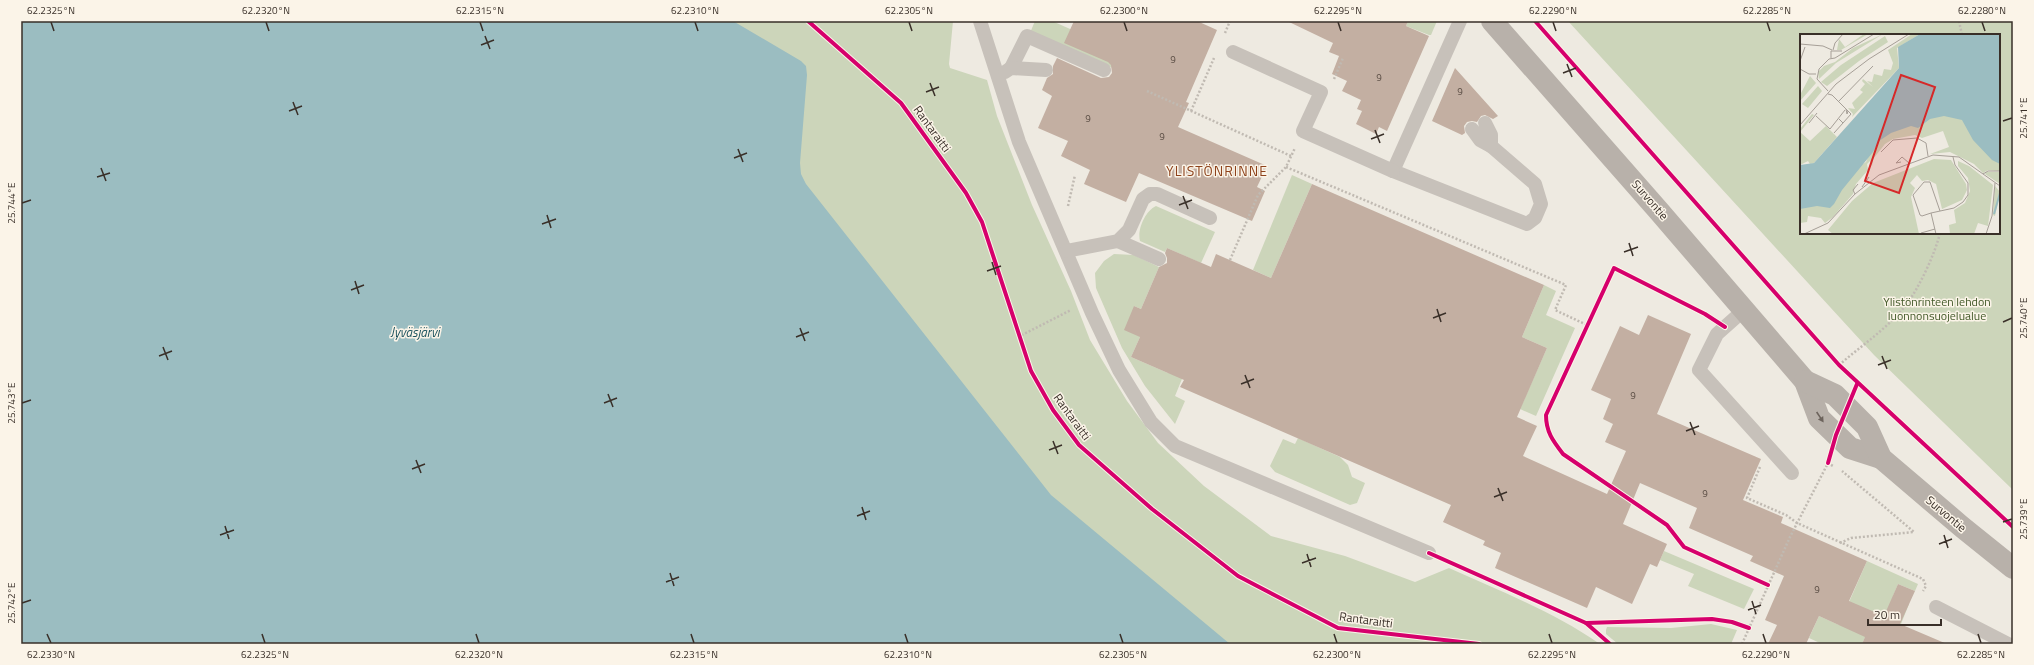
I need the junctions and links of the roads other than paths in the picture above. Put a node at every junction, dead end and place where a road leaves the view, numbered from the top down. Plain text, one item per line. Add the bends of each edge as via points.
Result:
1 (980, 21) edge
2 (1460, 21) edge
3 (1492, 21) edge
4 (1233, 52) dead end
5 (1011, 68) junction
6 (1046, 70) dead end
7 (1104, 70) dead end
8 (998, 76) junction
9 (1478, 126) dead end
10 (1393, 171) junction
11 (1210, 218) dead end
12 (1118, 241) junction
13 (1066, 251) junction
14 (1159, 259) dead end
15 (1744, 310) junction
16 (1805, 381) junction
17 (1881, 458) junction
18 (1792, 473) dead end
19 (1429, 554) dead end
20 (2013, 568) edge
21 (1936, 607) dead end
22 (2008, 644) edge

1 - 8 lane
2 - 10 lane
3 - 15 main road, Survontie
4 - 10 lane via 1321,92 1303,131
5 - 6 lane
5 - 7 lane via 1027,36
5 - 8 lane
8 - 13 lane via 1019,142
9 - 10 lane via 1480,140 1491,146 1535,184 1541,204 1535,218 1527,224
11 - 12 lane via 1157,194 1150,194 1143,199 1129,230
12 - 13 lane
12 - 14 lane
13 - 19 lane via 1119,370 1151,422 1175,446
15 - 16 main road, Survontie
15 - 18 lane via 1717,334 1699,370
16 - 17 main road, Survontie via 1831,391 1848,408 1870,432
16 -> 17 main road, Survontie via 1819,418 1856,452
17 - 20 main road, Survontie
21 - 22 lane

